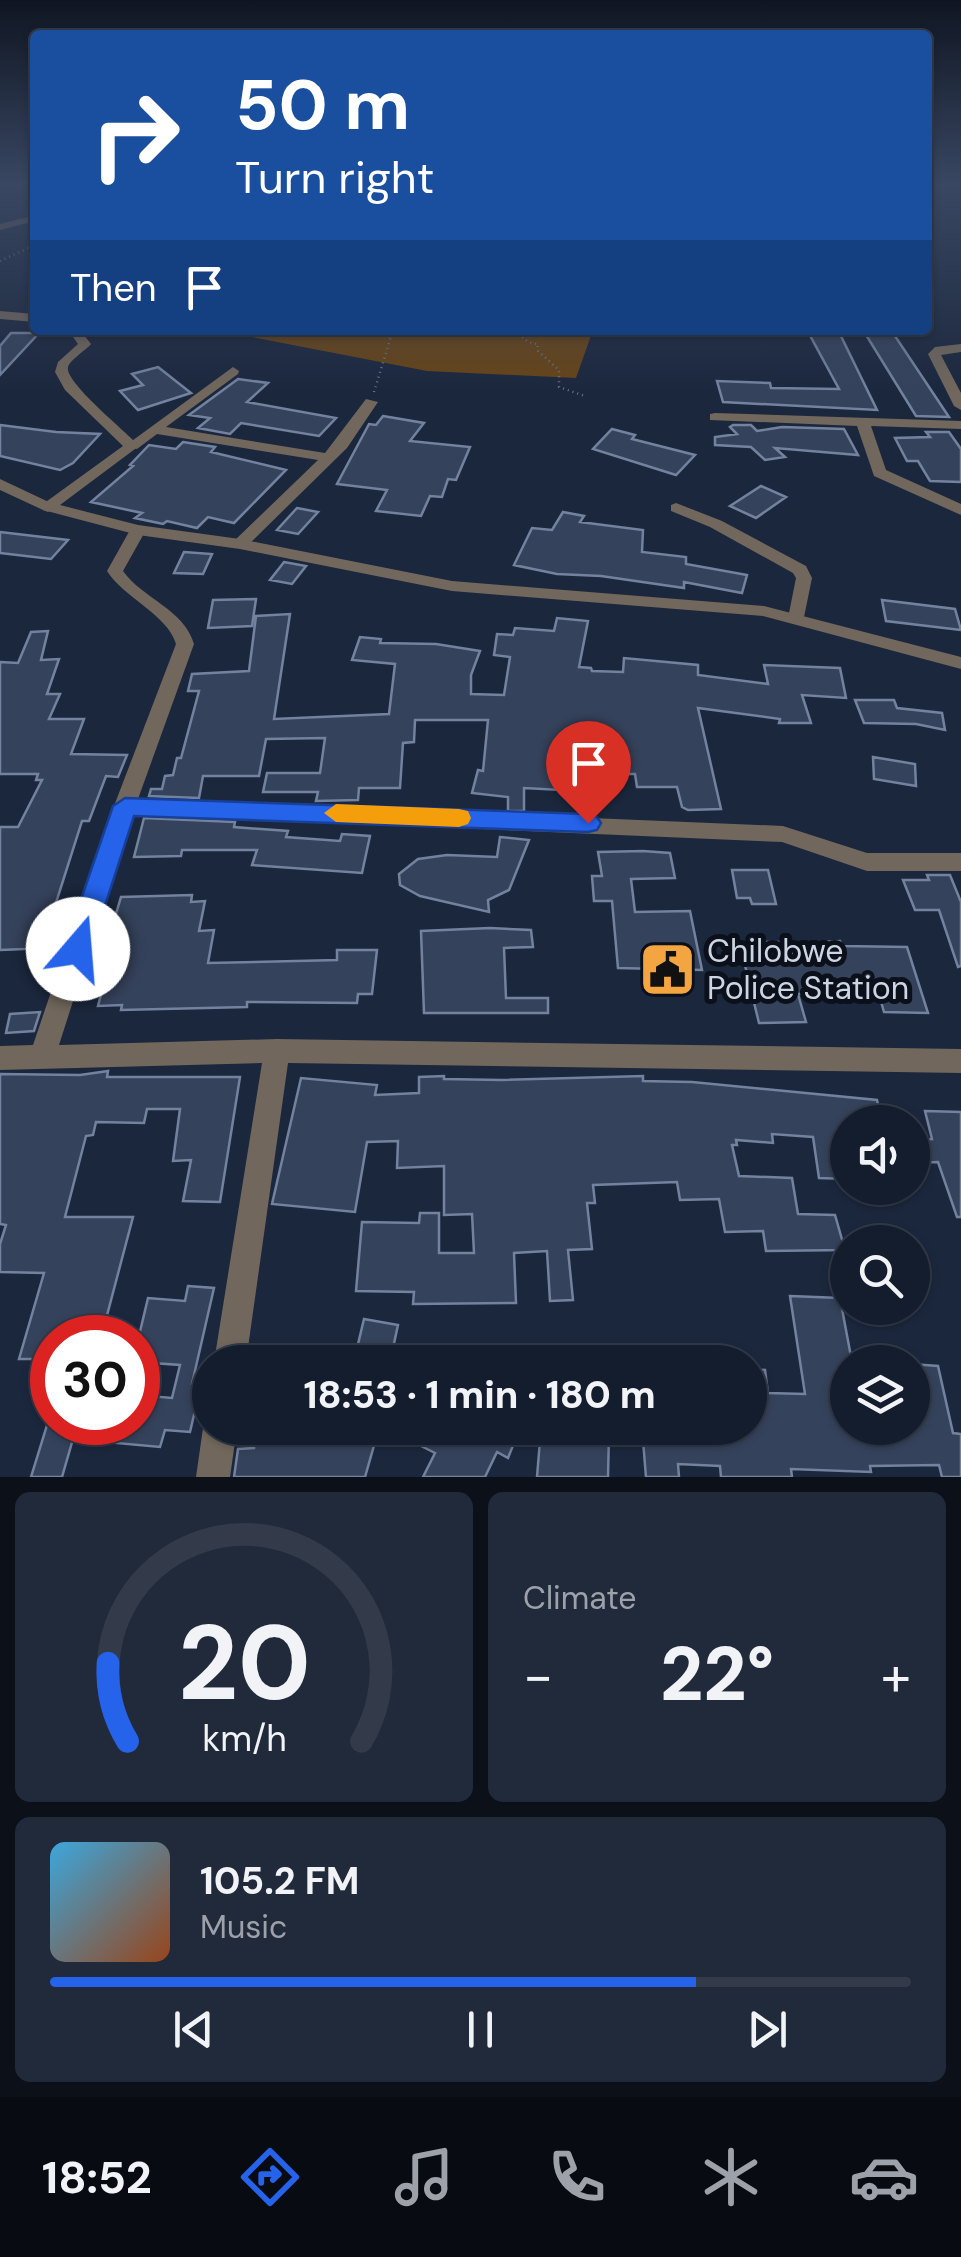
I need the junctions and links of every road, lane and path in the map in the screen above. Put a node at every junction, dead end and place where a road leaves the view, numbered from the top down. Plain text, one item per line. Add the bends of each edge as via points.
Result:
1 (0, 315) edge
2 (30, 318) edge
3 (78, 335) edge
4 (392, 335) edge
5 (520, 335) edge
6 (961, 348) edge
7 (233, 371) dead end
8 (585, 396) dead end
9 (372, 402) joint
10 (961, 406) edge
11 (715, 416) dead end
12 (863, 422) junction
13 (961, 425) edge
14 (157, 430) junction
15 (132, 446) junction
16 (330, 458) junction
17 (0, 484) edge
18 (48, 507) junction
19 (676, 508) dead end
20 (961, 510) edge
21 (138, 530) junction
22 (240, 544) junction
23 (796, 618) junction
24 (961, 663) edge
25 (125, 806) junction
26 (961, 862) edge
27 (277, 1051) junction
28 (42, 1056) junction
29 (0, 1058) edge
30 (961, 1061) edge
31 (233, 1345) edge
32 (218, 1445) edge
33 (213, 1477) edge

1 - 2 street
3 - 15 street via 85,344 60,372
4 - 9 path
5 - 8 path via 550,358 559,386
6 - 10 street via 934,354
7 - 14 street
9 - 16 street
11 - 12 street
12 - 13 street
12 - 20 street via 879,473
14 - 15 street
14 - 16 street
15 - 18 street
16 - 22 street
17 - 18 street
18 - 21 street
19 - 23 street via 794,565 804,578
21 - 22 street
21 - 25 street via 115,571 180,628 185,644
22 - 23 street via 452,586 725,606
23 - 24 street
25 - 26 street via 783,834 867,862
25 - 28 street
27 - 28 street
27 - 30 street
27 - 31 street
28 - 29 street
32 - 33 street

